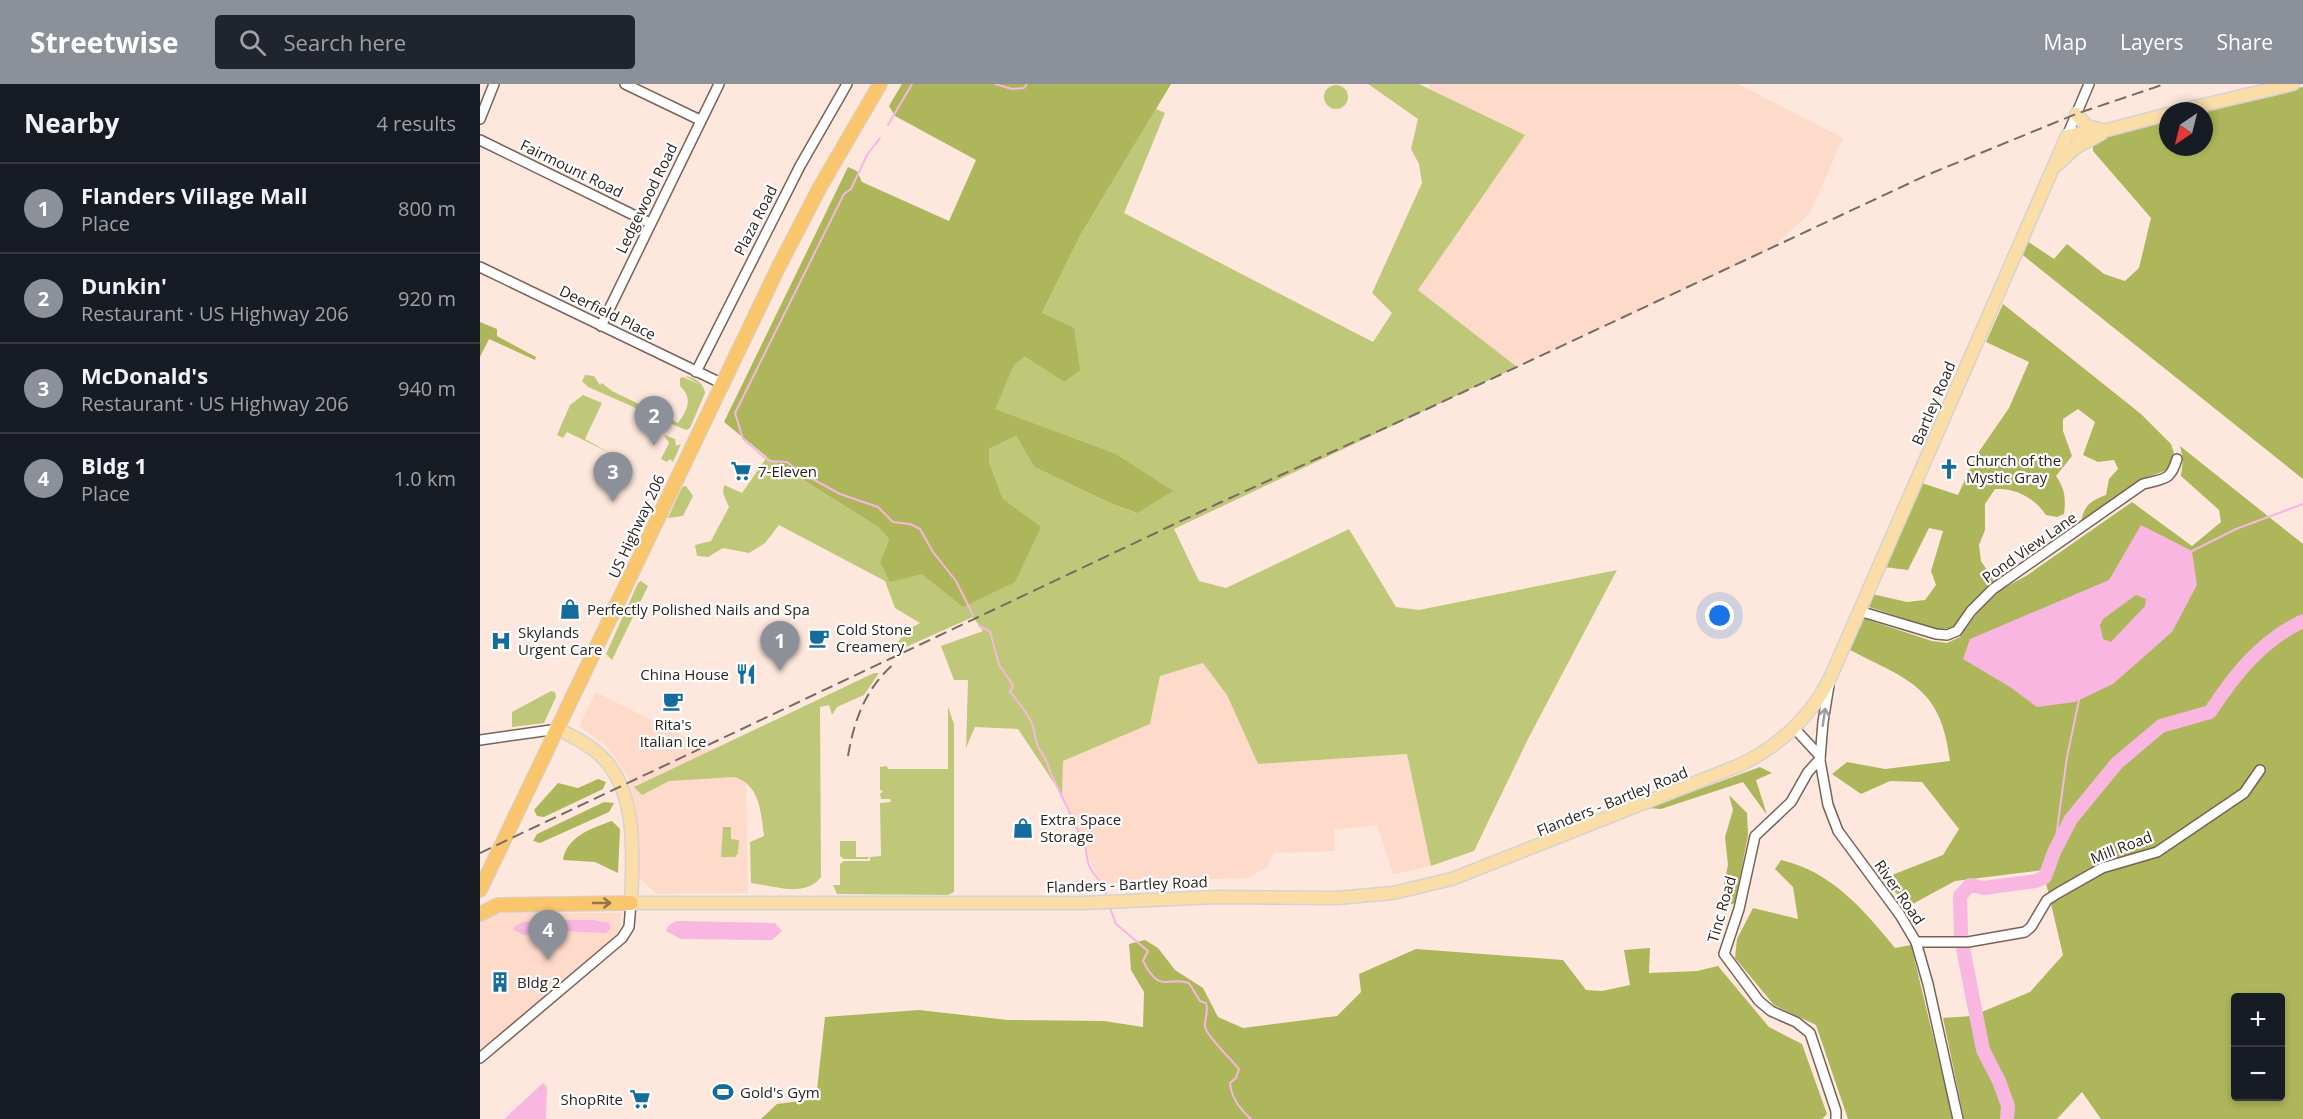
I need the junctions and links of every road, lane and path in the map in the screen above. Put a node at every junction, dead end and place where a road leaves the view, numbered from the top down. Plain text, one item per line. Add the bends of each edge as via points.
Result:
1 (494, 84) edge
2 (626, 84) edge
3 (718, 84) edge
4 (847, 84) edge
5 (880, 84) edge
6 (2089, 84) edge
7 (2293, 84) edge
8 (2213, 103) edge
9 (2076, 114) junction
10 (2159, 116) edge
11 (480, 119) edge
12 (700, 120) junction
13 (2107, 130) junction
14 (2067, 136) junction
15 (480, 140) edge
16 (2051, 172) junction
17 (650, 223) junction
18 (480, 267) edge
19 (601, 326) junction
20 (696, 372) junction
21 (723, 384) junction
22 (2177, 459) dead end
23 (1859, 610) junction
24 (1831, 676) junction
25 (558, 729) junction
26 (1795, 729) junction
27 (480, 740) edge
28 (1821, 759) junction
29 (2260, 770) dead end
30 (480, 890) edge
31 (631, 903) junction
32 (480, 914) edge
33 (1916, 942) junction
34 (480, 1058) edge
35 (1836, 1119) edge
36 (1958, 1119) edge

1 - 11 street
2 - 12 street
3 - 12 street, Ledgewood Road
4 - 20 street, Plaza Road via 800,166
5 - 21 highway, US Highway 206 via 800,224
6 - 9 street, Bartley Road
7 - 8 main road
9 - 13 main road via 2088,126
9 - 14 street, Bartley Road
10 - 13 main road
12 - 17 street, Ledgewood Road
13 - 14 main road
13 - 16 main road via 2074,148
14 - 16 main road, Bartley Road
15 - 17 street, Fairmount Road
16 - 23 main road, Bartley Road
17 - 19 street, Ledgewood Road
18 - 19 street, Deerfield Place
19 - 20 street, Deerfield Place
20 - 21 street, Deerfield Place
21 - 25 highway, US Highway 206
22 - 23 street, Pond View Lane via 2171,475 2143,484 1994,589 1957,631 1936,634
23 - 24 main road, Bartley Road
24 - 26 main road, Bartley Road
28 -> 24 street, River Road
25 - 27 street
25 - 30 highway, US Highway 206
25 - 31 main road via 597,752 619,783 631,830
26 - 28 street
26 - 31 main road, Flanders - Bartley Road via 1740,765 1502,861 1406,891 1337,898 1216,897 1084,903
28 - 33 street, River Road via 1828,805 1838,831
28 - 35 street, Tinc Road via 1808,772 1791,802 1755,836 1743,895 1724,954 1759,1001 1810,1033
29 - 33 street, Mill Road via 2244,793 2157,852 2102,868 2058,892 2047,900 2025,932 1968,942
32 -> 31 highway via 498,905
31 - 34 street via 629,927 622,938
33 - 36 street, River Road

